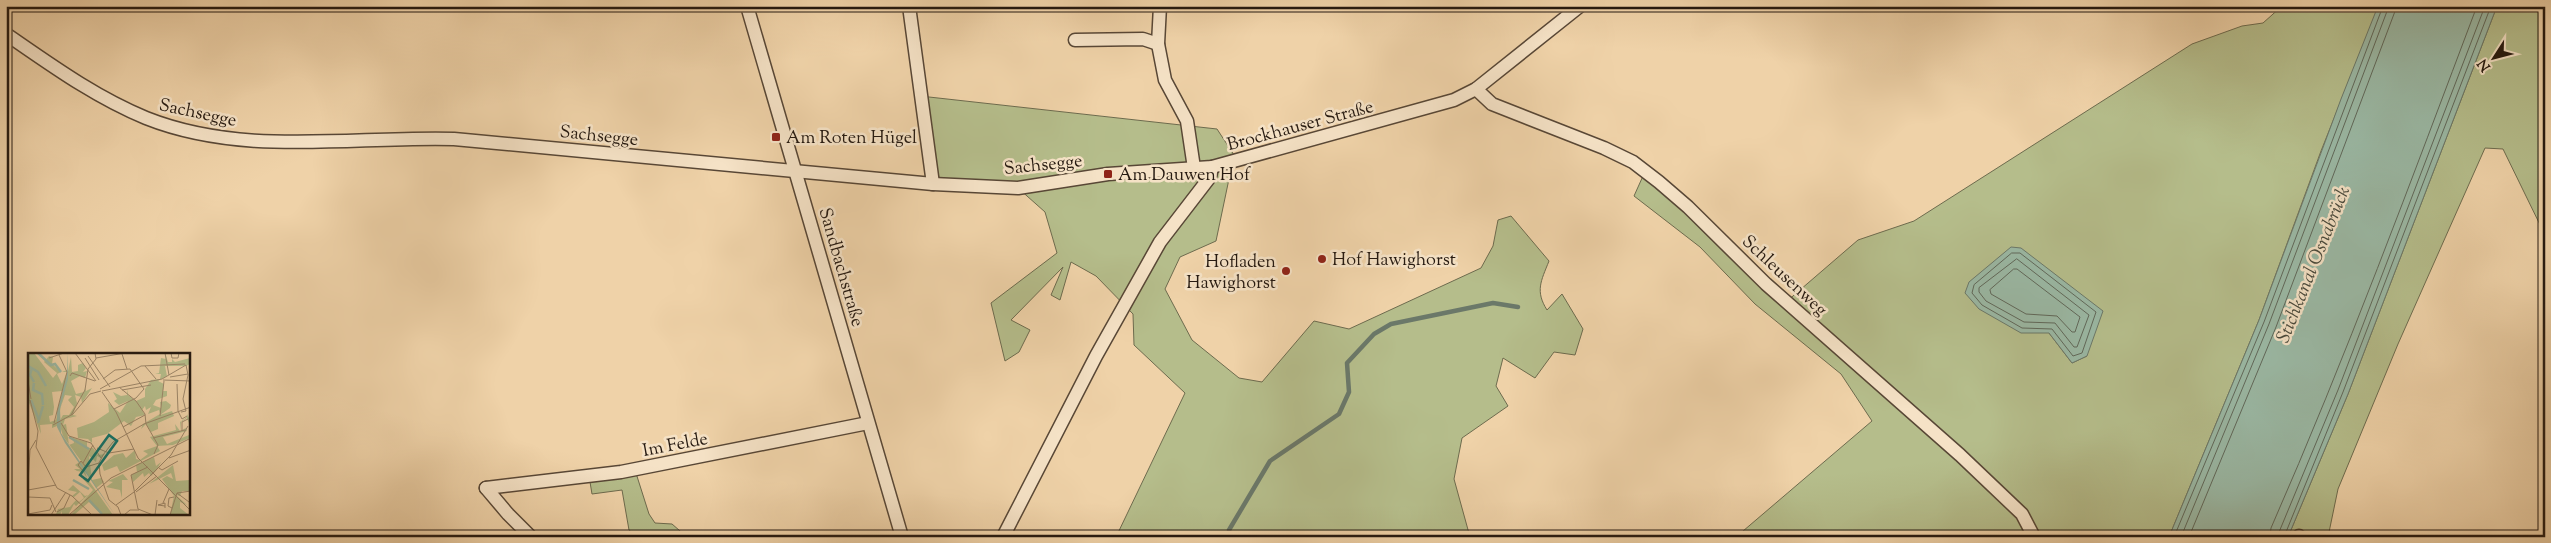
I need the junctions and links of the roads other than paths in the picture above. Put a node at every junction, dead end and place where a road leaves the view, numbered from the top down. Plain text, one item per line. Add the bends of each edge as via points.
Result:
1 (747, 6) edge
2 (909, 6) edge
3 (1160, 6) edge
4 (1580, 6) edge
5 (6, 34) edge
6 (1075, 40) dead end
7 (1158, 44) junction
8 (1476, 89) junction
9 (1212, 167) junction
10 (1194, 168) junction
11 (796, 172) junction
12 (933, 184) junction
13 (868, 423) junction
14 (531, 537) edge
15 (902, 537) edge
16 (1003, 537) edge
17 (2034, 537) edge

1 - 11 street, Sandbachstraße
2 - 12 street
3 - 7 street
4 - 8 street, Brockhauser Straße
5 - 11 street, Sachsegge via 82,86 114,103 146,118 200,133 300,143 454,139
6 - 7 street via 1143,39
7 - 10 street via 1165,80 1187,121
8 - 9 street, Brockhauser Straße via 1454,100 1375,124
8 - 17 street, Schleusenweg via 1492,104 1604,148 1633,162 1659,182 1766,284 1870,373 1981,475 2022,514
9 - 10 street, Sachsegge
9 - 16 street, Brockhauser Straße via 1210,177 1155,251 1096,356
10 - 12 street, Sachsegge via 1108,174 1018,188
11 - 12 street, Sachsegge
11 - 13 street, Sandbachstraße
13 - 14 street, Im Felde via 621,472 486,488
13 - 15 street, Sandbachstraße

